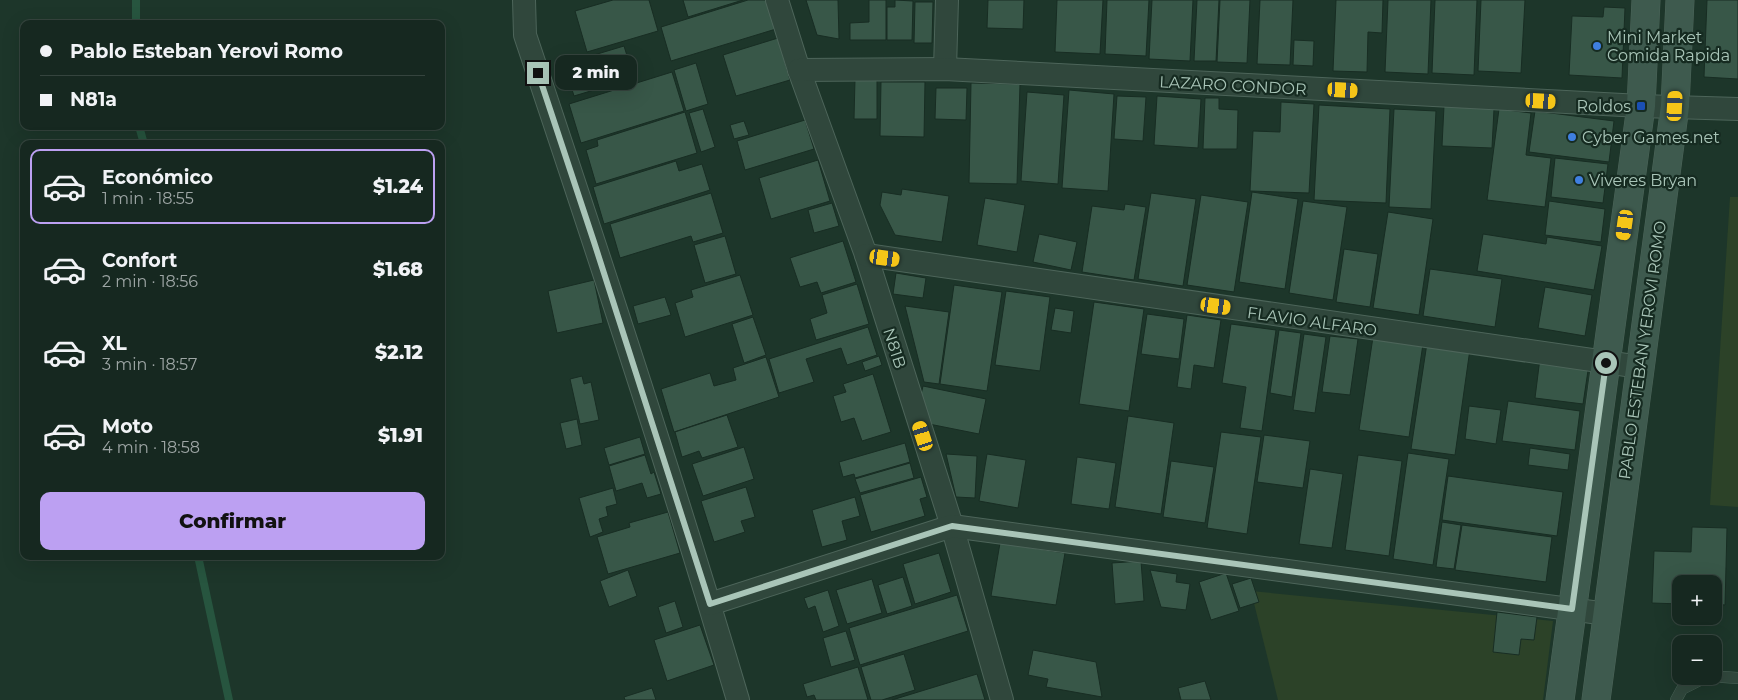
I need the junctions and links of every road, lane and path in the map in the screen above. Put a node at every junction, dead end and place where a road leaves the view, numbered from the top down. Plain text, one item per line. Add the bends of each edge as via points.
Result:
1 (524, 0) edge
2 (777, 0) edge
3 (947, 0) edge
4 (1646, 0) edge
5 (1680, 0) edge
6 (799, 70) junction
7 (945, 70) junction
8 (1641, 106) junction
9 (1675, 106) junction
10 (1738, 109) edge
11 (866, 255) junction
12 (1606, 363) junction
13 (1640, 367) junction
14 (952, 526) junction
15 (710, 604) junction
16 (1572, 609) junction
17 (1607, 614) junction
18 (1738, 678) edge
19 (738, 700) edge
20 (1002, 700) edge
21 (1560, 700) edge
22 (1596, 700) edge
23 (1676, 700) edge

1 - 15 street via 526,35
2 - 6 street, N81B
3 - 7 street
4 - 8 main road, PABLO ESTEBAN YEROVI ROMO
5 - 9 main road, PABLO ESTEBAN YEROVI ROMO
6 - 7 street, LAZARO CONDOR
6 - 11 street, N81B
7 - 8 street, LAZARO CONDOR
8 - 9 street, LAZARO CONDOR
8 - 12 main road, PABLO ESTEBAN YEROVI ROMO
9 - 10 street, LAZARO CONDOR
9 - 13 main road, PABLO ESTEBAN YEROVI ROMO
11 - 12 street, FLAVIO ALFARO
11 - 14 street, N81B
12 - 13 street, FLAVIO ALFARO
12 - 16 main road, PABLO ESTEBAN YEROVI ROMO
13 - 17 main road, PABLO ESTEBAN YEROVI ROMO
14 - 15 street
14 - 16 street
14 - 20 street, N81B
15 - 19 street
16 - 17 street
16 - 21 main road, PABLO ESTEBAN YEROVI ROMO
17 - 22 main road, PABLO ESTEBAN YEROVI ROMO
18 - 23 lane via 1708,676 1682,689

